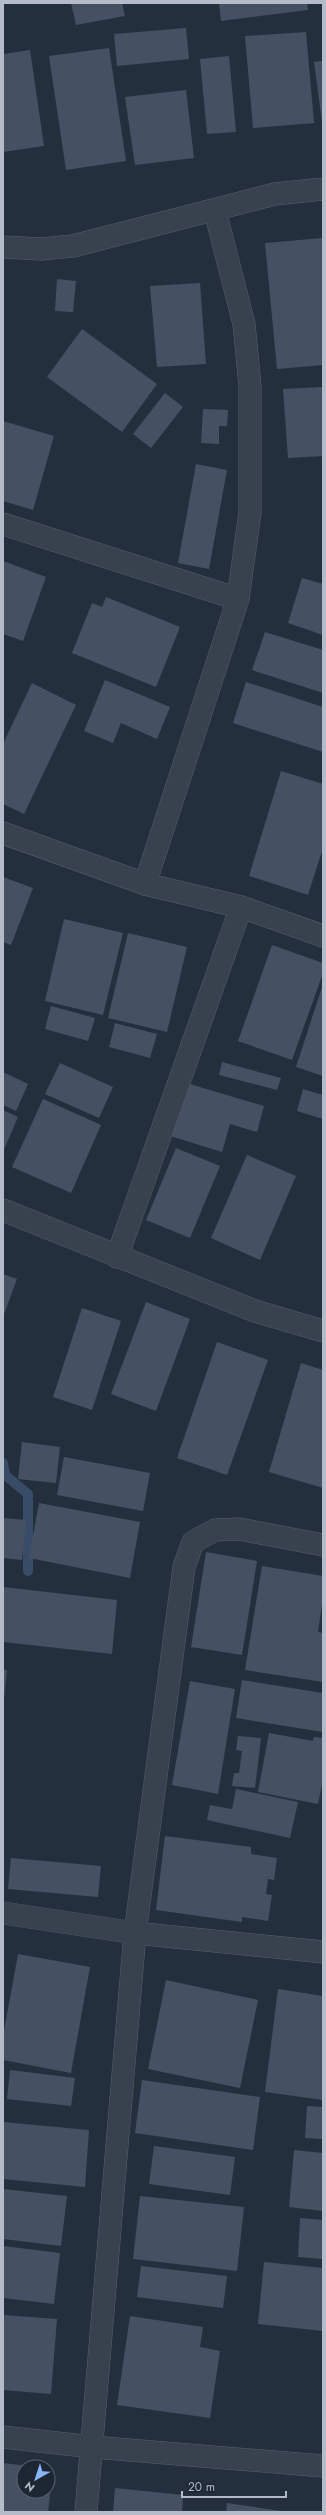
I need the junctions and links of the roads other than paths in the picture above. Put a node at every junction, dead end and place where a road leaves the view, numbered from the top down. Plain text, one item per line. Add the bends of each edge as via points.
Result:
1 (323, 189) edge
2 (215, 211) junction
3 (3, 247) edge
4 (3, 524) edge
5 (238, 599) junction
6 (3, 833) edge
7 (144, 884) junction
8 (241, 907) junction
9 (323, 936) edge
10 (3, 1210) edge
11 (117, 1257) junction
12 (323, 1331) edge
13 (323, 1545) edge
14 (3, 1913) edge
15 (135, 1933) junction
16 (323, 1952) edge
17 (3, 2436) edge
18 (93, 2447) junction
19 (323, 2466) edge
20 (86, 2512) edge

1 - 2 street via 275,194
2 - 3 street via 73,246 41,249
2 - 5 street via 244,324 250,386 250,512
4 - 5 street
5 - 7 street
6 - 7 street
7 - 8 street
8 - 9 street
8 - 11 street
10 - 11 street
11 - 12 street via 255,1311
13 - 15 street via 239,1530 216,1530 193,1542 184,1567
14 - 15 street
15 - 16 street
15 - 18 street
17 - 18 street
18 - 19 street
18 - 20 street

